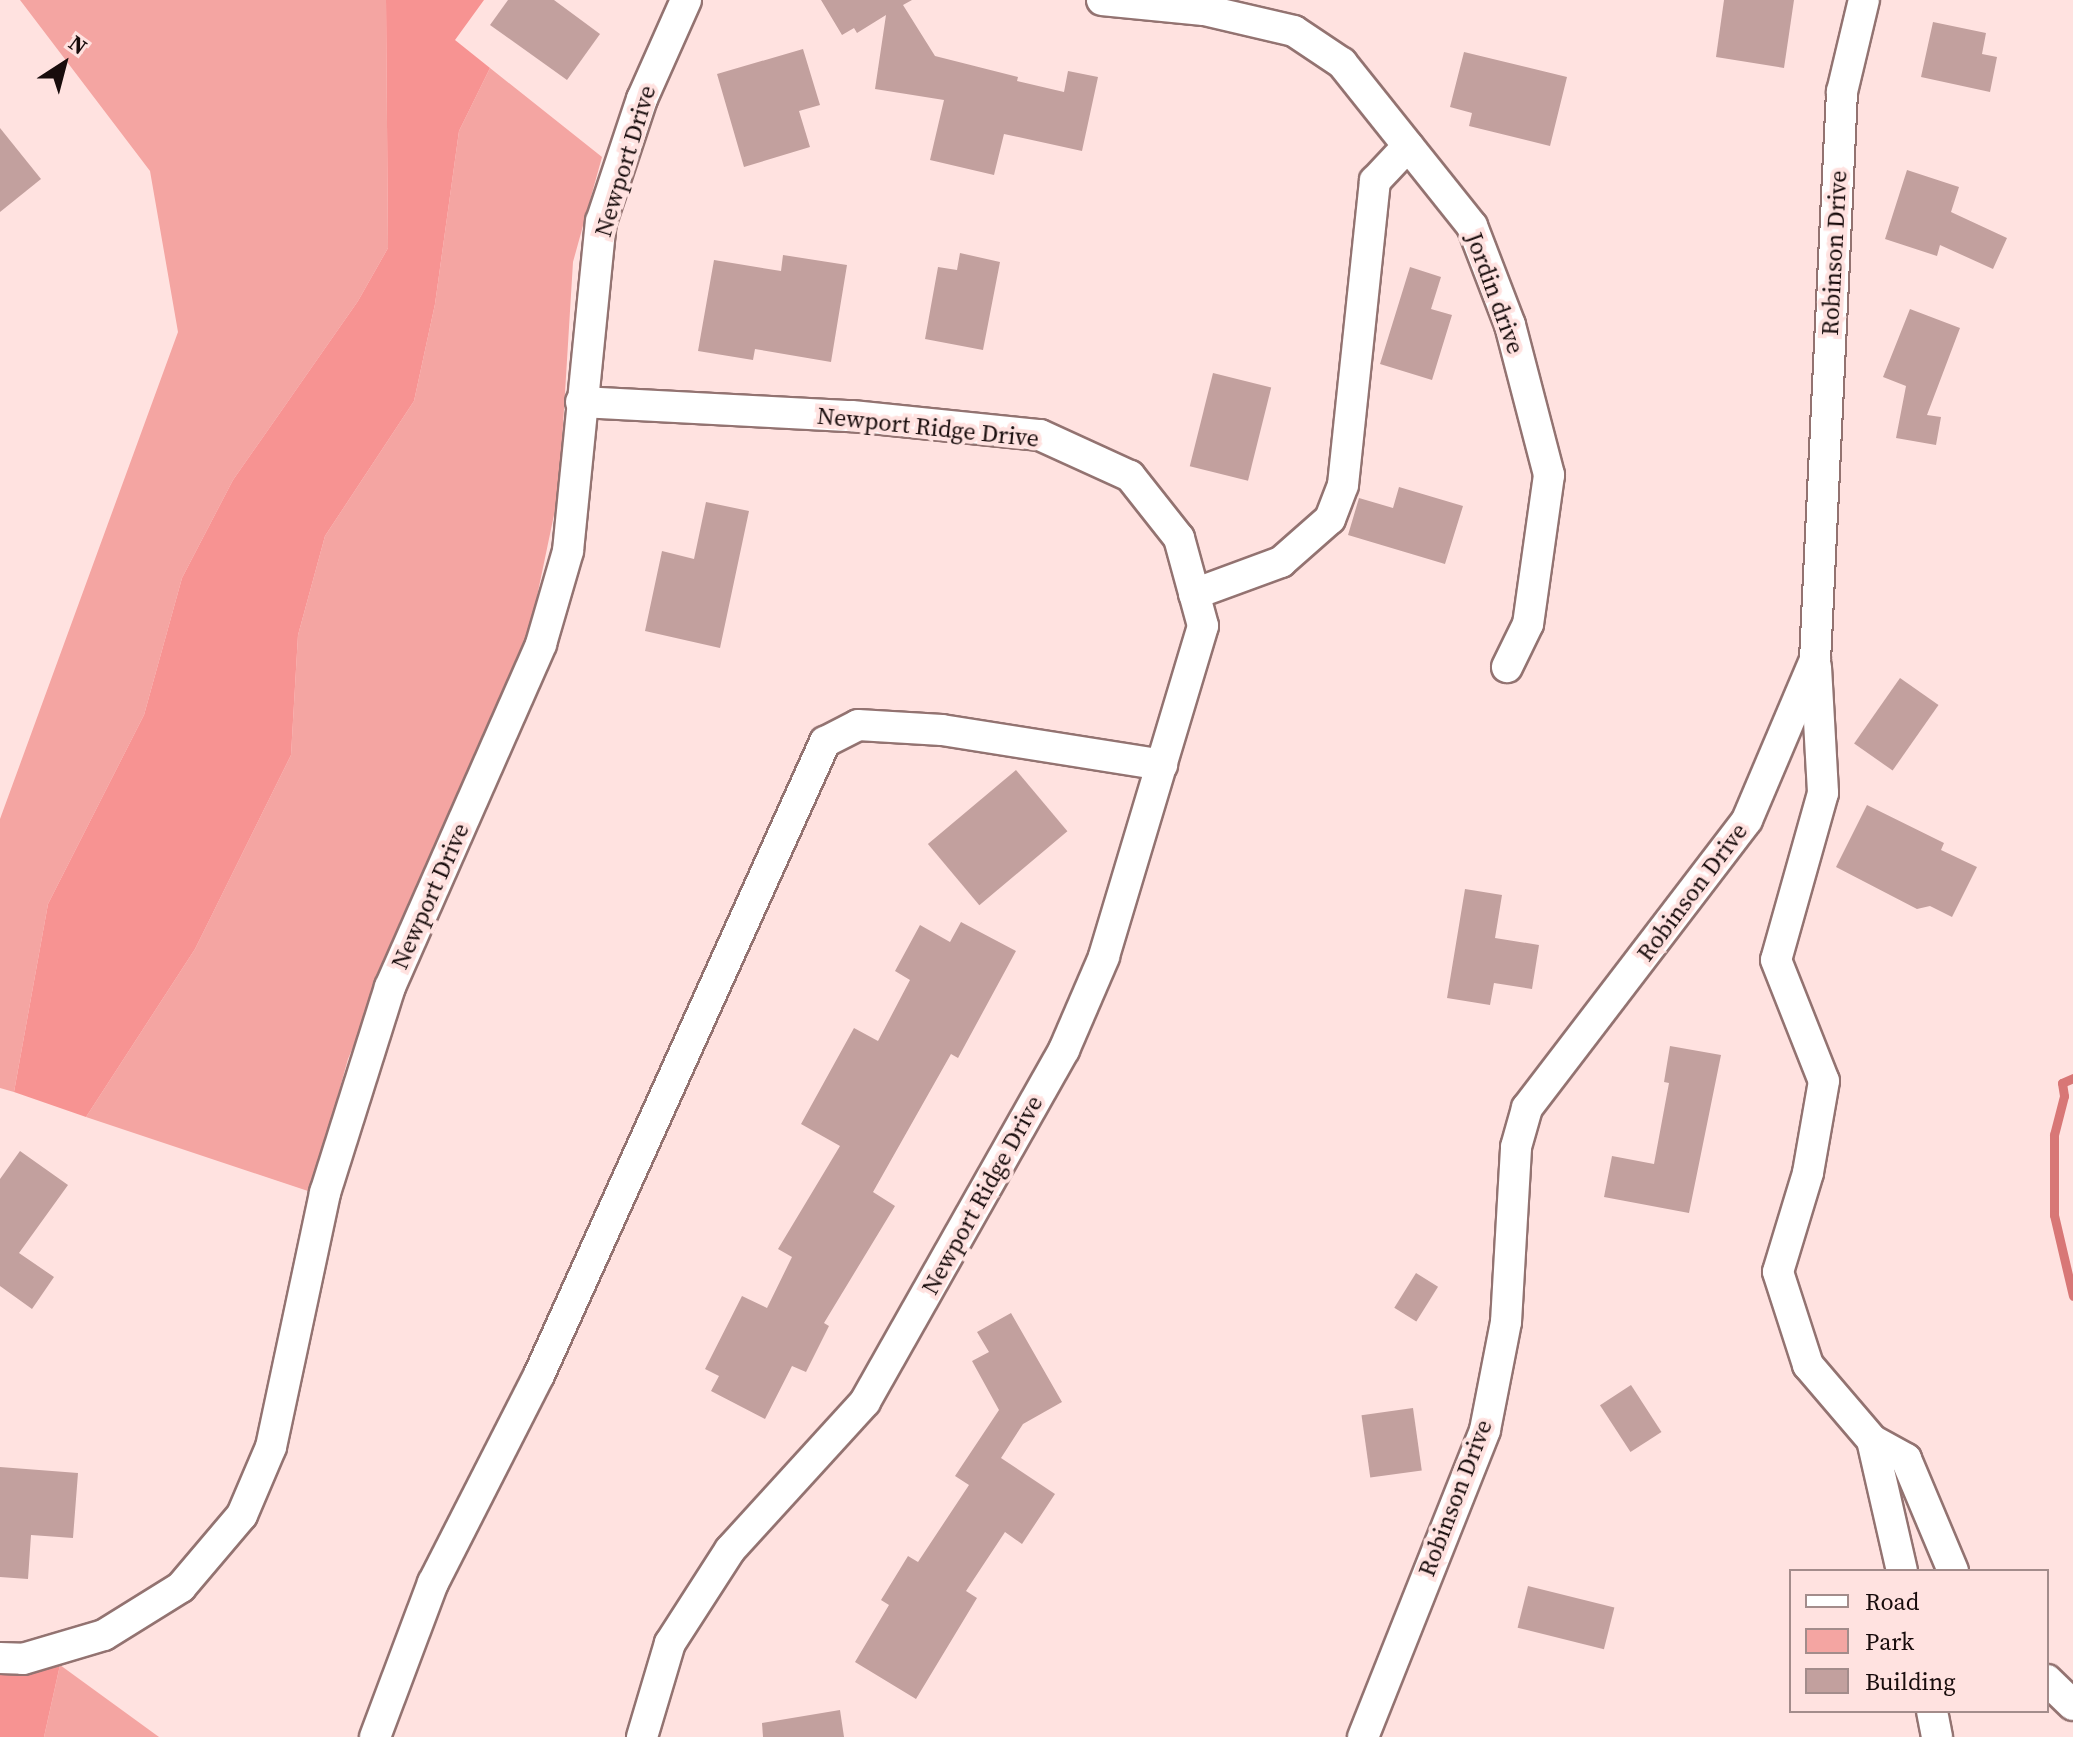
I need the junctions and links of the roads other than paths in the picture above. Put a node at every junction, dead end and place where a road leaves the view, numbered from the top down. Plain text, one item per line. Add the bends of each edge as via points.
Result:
1 (686, 0) edge
2 (1102, 0) edge
3 (1864, 0) edge
4 (1204, 5) edge
5 (1408, 146) junction
6 (581, 402) junction
7 (1194, 594) junction
8 (1815, 660) junction
9 (1507, 667) dead end
10 (1162, 765) junction
11 (1872, 1440) junction
12 (1902, 1569) edge
13 (1952, 1569) edge
14 (0, 1658) edge
15 (2049, 1682) edge
16 (2073, 1705) edge
17 (1932, 1713) edge
18 (375, 1737) edge
19 (642, 1737) edge
20 (1363, 1737) edge
21 (1937, 1737) edge

1 - 6 street, Newport Drive via 642,99 601,222
2 - 4 street, Jordin drive
3 - 8 street, Robinson Drive via 1842,92
4 - 5 street, Jordin drive via 1294,31 1342,63
5 - 7 street via 1375,181 1343,485 1330,519 1281,562
5 - 9 street, Jordin drive via 1472,226 1510,325 1549,475 1528,624
6 - 7 street, Newport Ridge Drive via 852,416 1040,435 1130,476 1179,538
6 - 14 street, Newport Drive via 568,551 541,644 390,987 325,1193 271,1447 242,1515 181,1587 104,1635 23,1659
7 - 10 street, Newport Ridge Drive via 1203,626
8 - 11 street via 1823,793 1776,960 1824,1081 1808,1173 1778,1272 1808,1365
8 - 20 street, Robinson Drive via 1747,820 1527,1108 1516,1147 1506,1322 1485,1430
10 - 18 street via 928,729 858,725 825,742 539,1375 433,1583
10 - 19 street, Newport Ridge Drive via 1104,957 1064,1050 865,1402 730,1550 670,1643
11 - 12 street
11 - 13 street via 1906,1459
15 - 16 street
17 - 21 street

